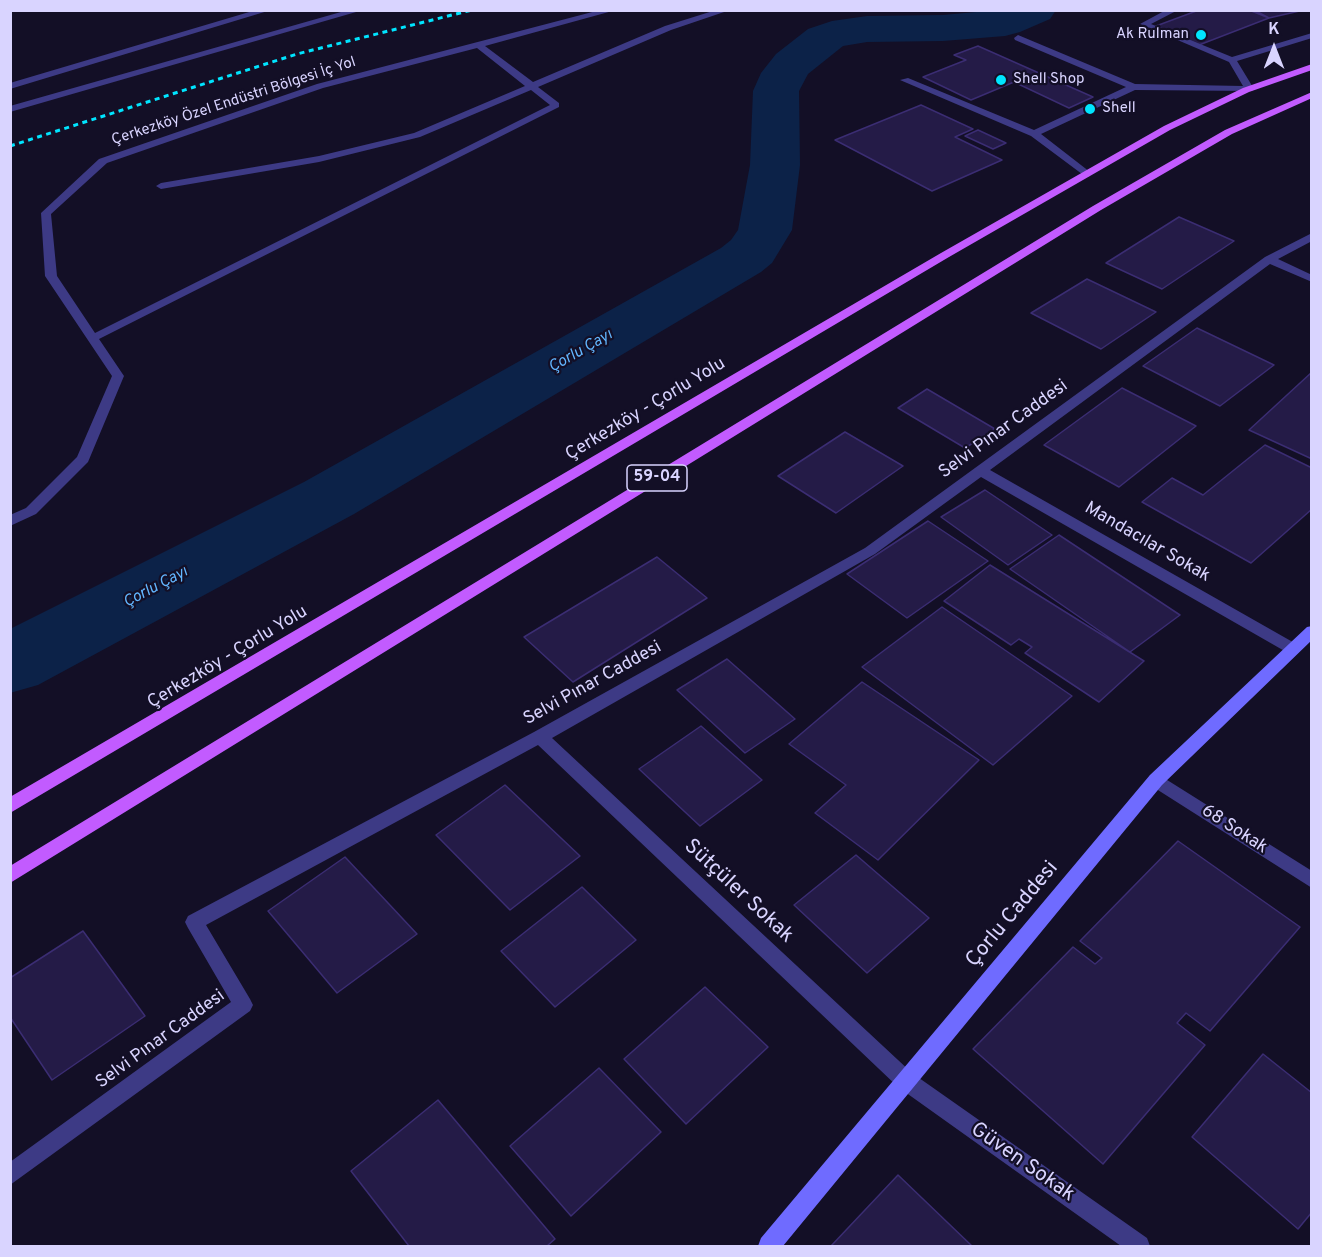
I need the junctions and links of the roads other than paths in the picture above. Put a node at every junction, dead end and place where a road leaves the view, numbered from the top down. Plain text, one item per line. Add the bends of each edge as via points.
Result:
1 (267, 10) edge
2 (359, 10) edge
3 (612, 10) edge
4 (726, 10) edge
5 (1174, 10) edge
6 (1311, 35) edge
7 (1018, 38) dead end
8 (479, 45) junction
9 (1232, 60) junction
10 (1311, 67) edge
11 (905, 80) dead end
12 (10, 86) edge
13 (531, 86) junction
14 (1134, 87) junction
15 (1249, 89) junction
16 (1311, 95) edge
17 (10, 109) edge
18 (1034, 134) junction
19 (1086, 174) junction
20 (161, 186) dead end
21 (1311, 236) edge
22 (1269, 259) junction
23 (1311, 279) edge
24 (93, 338) junction
25 (981, 471) junction
26 (10, 521) edge
27 (1311, 631) edge
28 (1293, 649) junction
29 (540, 737) junction
30 (1156, 780) junction
31 (10, 806) edge
32 (10, 876) edge
33 (1311, 881) edge
34 (905, 1080) junction
35 (10, 1175) edge
36 (769, 1246) edge
37 (1139, 1246) edge

1 - 12 street
2 - 17 street
3 - 8 street, Çerkezköy Özel Endüstri Bölgesi İç Yol
4 - 13 street via 668,28
5 - 9 street via 1144,24
6 - 9 street
7 - 14 street
8 - 13 street
8 - 24 street, Çerkezköy Özel Endüstri Bölgesi İç Yol via 320,86 103,160 46,213 51,276
9 - 15 street
10 - 15 main road, Çerkezköy - Çorlu Yolu / 59-04
11 - 18 street
13 - 20 street via 417,135 319,159
13 - 24 street via 556,105
14 - 15 street
14 - 18 street
15 - 19 main road, Çerkezköy - Çorlu Yolu / 59-04 via 1167,128
16 - 32 main road, 59-04 via 1206,144 1077,220
18 - 19 street
19 - 31 main road, Çerkezköy - Çorlu Yolu / 59-04
21 - 22 street, Selvi Pınar Caddesi
22 - 23 street
22 - 25 street, Selvi Pınar Caddesi
24 - 26 street, Çerkezköy Özel Endüstri Bölgesi İç Yol via 118,376 83,459 31,511
25 - 28 street, Mandacılar Sokak
25 - 29 street, Selvi Pınar Caddesi via 870,551
27 - 28 main road, Çorlu Caddesi
28 - 30 main road, Çorlu Caddesi
29 - 34 street, Sütçüler Sokak
29 - 35 street, Selvi Pınar Caddesi via 194,921 243,1005
30 - 33 street, 68 Sokak
30 - 34 main road, Çorlu Caddesi
34 - 36 main road, Çorlu Caddesi
34 - 37 street, Güven Sokak

